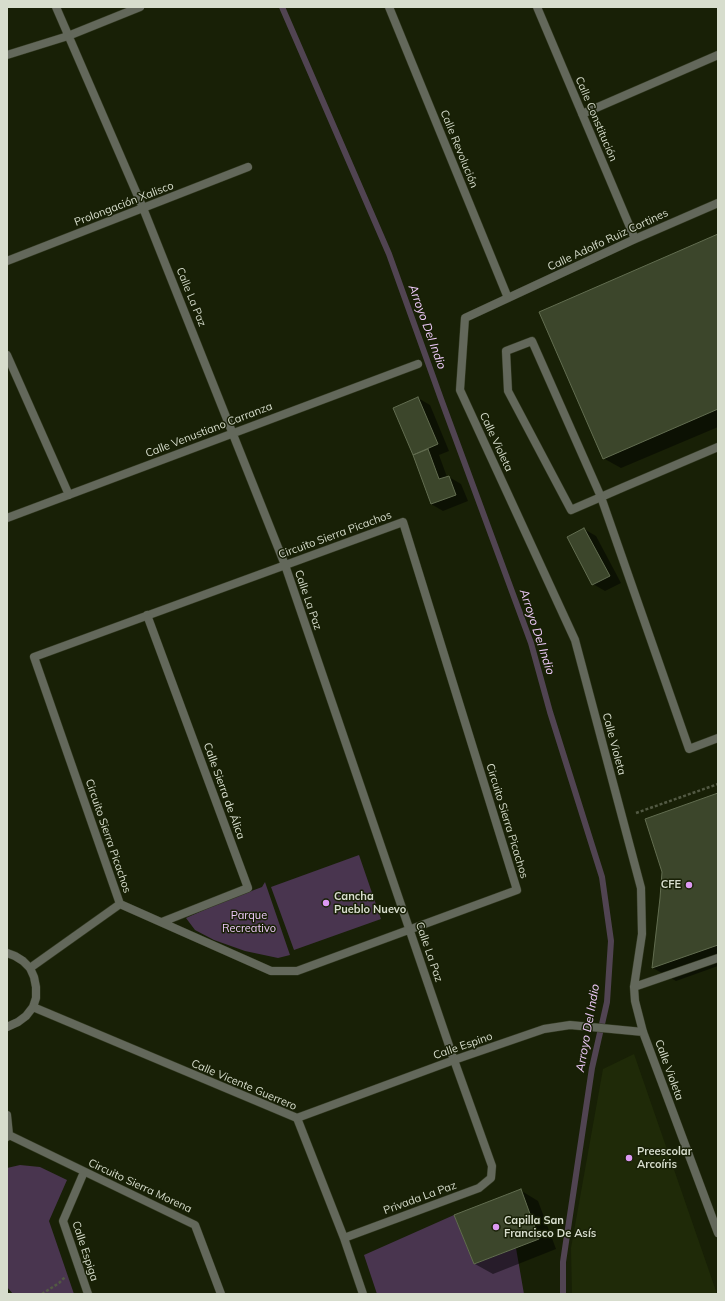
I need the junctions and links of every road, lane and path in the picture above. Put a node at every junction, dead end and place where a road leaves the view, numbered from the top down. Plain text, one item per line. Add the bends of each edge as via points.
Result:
1 (56, 7) edge
2 (140, 7) edge
3 (389, 7) edge
4 (536, 7) edge
5 (68, 36) junction
6 (7, 55) edge
7 (718, 55) edge
8 (582, 114) junction
9 (248, 167) dead end
10 (718, 203) edge
11 (143, 208) junction
12 (635, 239) junction
13 (7, 261) edge
14 (508, 298) junction
15 (7, 355) edge
16 (418, 364) dead end
17 (233, 433) junction
18 (718, 447) edge
19 (69, 494) junction
20 (601, 497) junction
21 (7, 518) edge
22 (285, 565) junction
23 (147, 615) junction
24 (718, 738) edge
25 (718, 784) edge
26 (623, 818) junction
27 (120, 904) junction
28 (162, 922) junction
29 (410, 931) junction
30 (7, 953) edge
31 (718, 958) edge
32 (30, 968) junction
33 (634, 986) junction
34 (33, 1007) junction
35 (7, 1027) edge
36 (643, 1032) junction
37 (454, 1060) junction
38 (7, 1115) edge
39 (296, 1118) junction
40 (8, 1136) edge
41 (492, 1166) joint
42 (84, 1172) junction
43 (718, 1233) edge
44 (344, 1238) junction
45 (77, 1265) junction
46 (48, 1293) edge
47 (42, 1294) edge
48 (88, 1294) edge
49 (221, 1294) edge
50 (363, 1294) edge

1 - 5 street, Calle La Paz
2 - 5 street
3 - 14 street, Calle Revolución
4 - 8 street, Calle Constitución
5 - 6 street
5 - 11 street, Calle La Paz
7 - 8 street
8 - 12 street, Calle Constitución
9 - 11 street, Prolongación Xalisco
10 - 12 street, Calle Adolfo Ruiz Cortines
11 - 13 street, Prolongación Xalisco
11 - 17 street, Calle La Paz
12 - 14 street, Calle Adolfo Ruiz Cortines
14 - 26 street, Calle Violeta via 465,318 460,390 575,640
15 - 19 street
16 - 17 street, Calle Venustiano Carranza
17 - 19 street, Calle Venustiano Carranza
17 - 22 street, Calle La Paz
18 - 20 street
19 - 21 street, Calle Venustiano Carranza
20 - 20 street via 532,341 506,351 508,391 571,510
20 - 24 street via 689,749
22 - 23 street, Circuito Sierra Picachos
22 - 29 street, Calle La Paz
22 - 29 street, Circuito Sierra Picachos via 403,522 517,890
23 - 27 street, Circuito Sierra Picachos via 34,657
23 - 28 street, Calle Sierra de Álica via 248,888
25 - 26 path
26 - 33 street, Calle Violeta via 641,888 642,934
27 - 28 street, Circuito Sierra Picachos
27 - 32 street
28 - 29 street, Circuito Sierra Picachos via 271,971 297,972
29 - 37 street, Calle La Paz
30 - 32 street via 23,961
31 - 33 street
32 - 34 street via 36,987
33 - 36 street, Calle Violeta
34 - 35 street via 26,1016
34 - 39 street, Calle Vicente Guerrero
36 - 37 street, Calle Espino via 570,1025 544,1029
36 - 43 street, Calle Violeta
37 - 39 street, Calle Espino
37 - 41 street, Calle La Paz
38 - 40 street, Circuito Sierra Morena
39 - 44 street, Calle Vicente Guerrero
40 - 42 street, Circuito Sierra Morena
41 - 44 street, Privada La Paz via 491,1178 479,1188
42 - 45 street, Calle Espiga via 63,1221
42 - 49 street, Circuito Sierra Morena via 196,1224
44 - 50 street, Calle Vicente Guerrero
45 - 46 path
45 - 48 street, Calle Espiga
46 - 47 path

